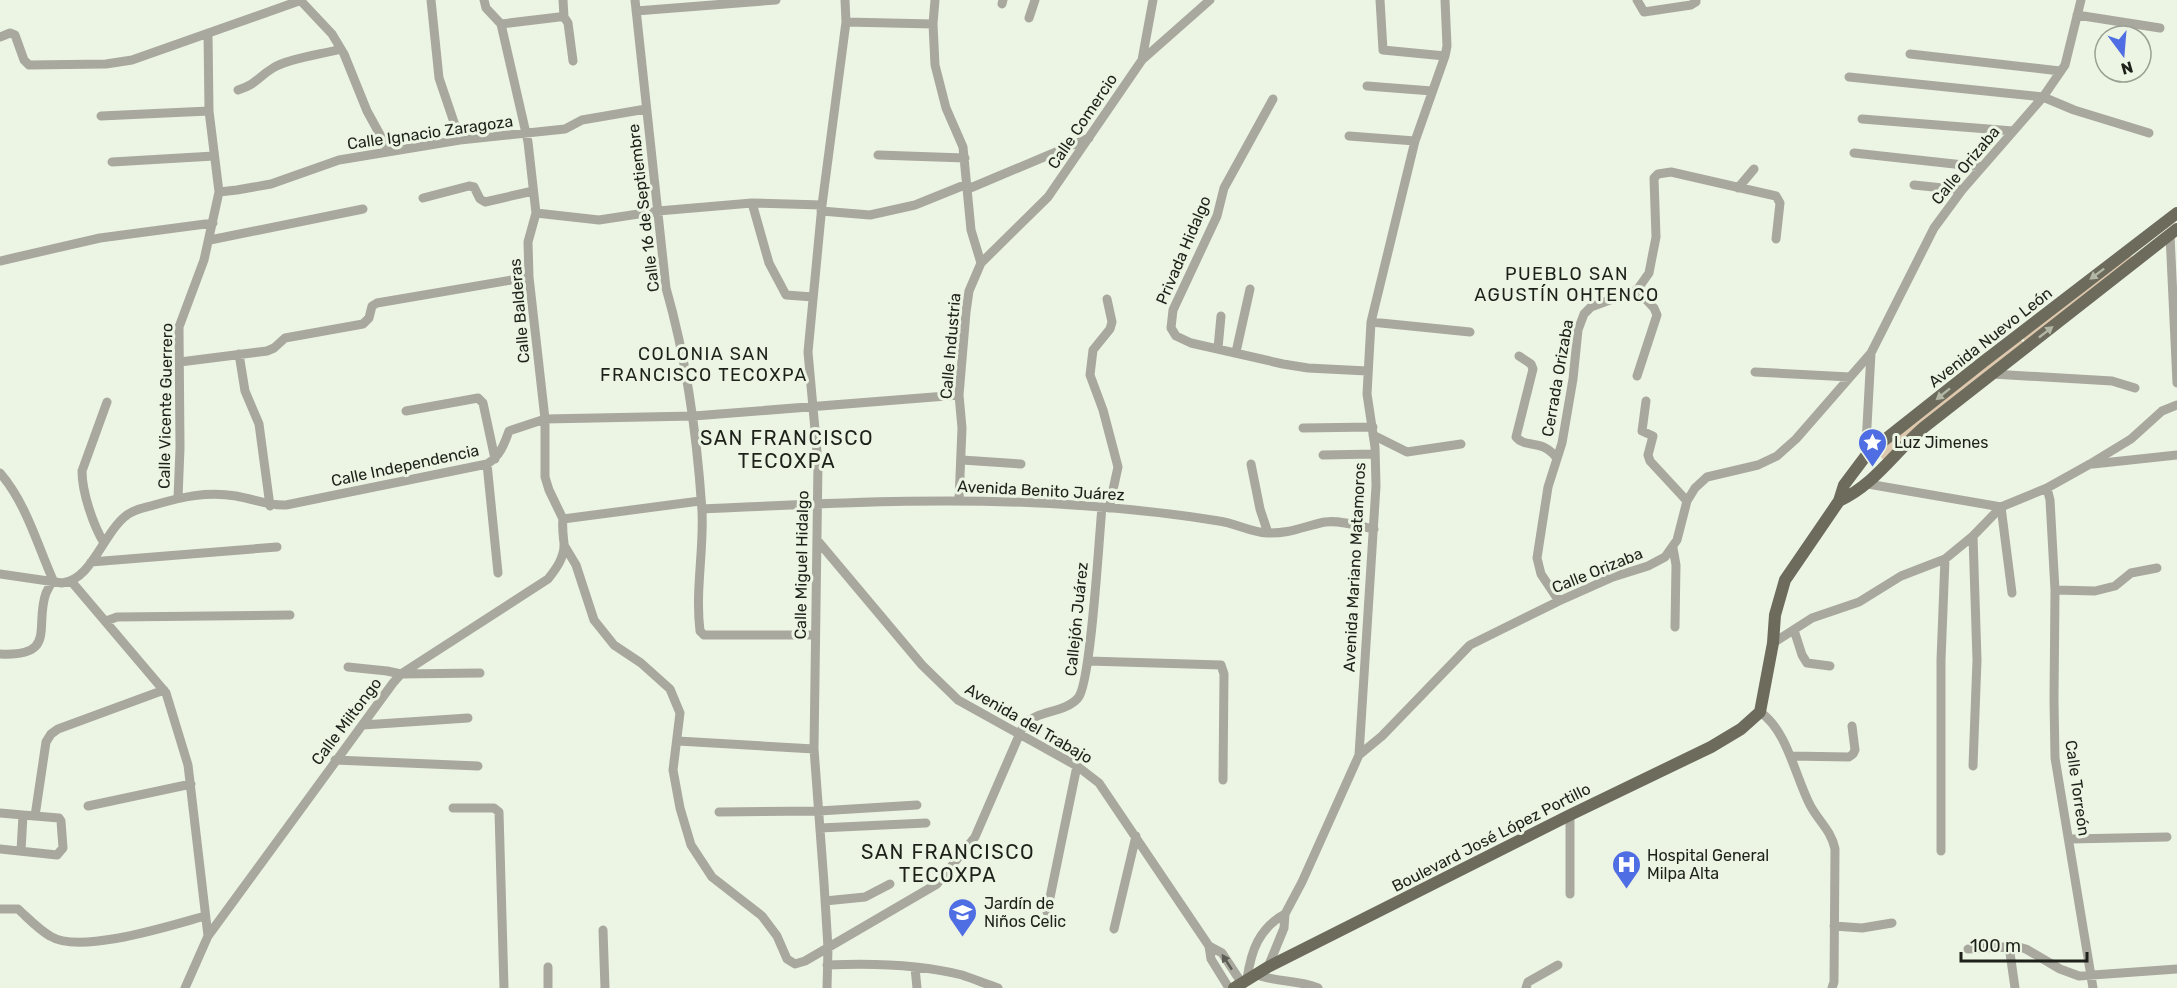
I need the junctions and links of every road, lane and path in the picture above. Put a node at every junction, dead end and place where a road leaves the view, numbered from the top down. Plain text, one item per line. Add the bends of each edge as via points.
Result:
1 (431, 0) edge
2 (484, 0) edge
3 (563, 0) edge
4 (634, 0) edge
5 (776, 0) edge
6 (845, 0) edge
7 (935, 0) edge
8 (1035, 0) edge
9 (1152, 0) edge
10 (1210, 0) edge
11 (1380, 0) edge
12 (1445, 0) edge
13 (1637, 0) edge
14 (2081, 0) edge
15 (299, 1) edge
16 (1696, 1) edge
17 (636, 11) junction
18 (2077, 15) junction
19 (564, 18) junction
20 (1029, 18) dead end
21 (846, 22) junction
22 (501, 24) junction
23 (933, 24) junction
24 (2160, 27) dead end
25 (208, 33) junction
26 (0, 37) edge
27 (341, 49) junction
28 (1910, 54) dead end
29 (1445, 56) junction
30 (1142, 60) junction
31 (573, 61) dead end
32 (2060, 71) junction
33 (1849, 77) dead end
34 (1366, 86) dead end
35 (238, 90) dead end
36 (1432, 91) junction
37 (2043, 98) junction
38 (1273, 99) dead end
39 (646, 109) junction
40 (209, 111) junction
41 (101, 116) dead end
42 (1862, 119) dead end
43 (2013, 131) junction
44 (525, 133) junction
45 (2149, 133) dead end
46 (1349, 136) dead end
47 (1089, 138) junction
48 (460, 140) junction
49 (1415, 141) junction
50 (389, 151) junction
51 (1854, 153) dead end
52 (878, 155) dead end
53 (214, 156) junction
54 (965, 158) junction
55 (112, 162) dead end
56 (1982, 167) junction
57 (1754, 169) dead end
58 (1914, 185) dead end
59 (968, 186) junction
60 (1738, 188) junction
61 (1962, 190) junction
62 (533, 191) junction
63 (219, 192) junction
64 (423, 198) dead end
65 (752, 203) junction
66 (822, 208) junction
67 (363, 209) dead end
68 (658, 211) junction
69 (536, 213) junction
70 (2177, 213) edge
71 (213, 223) junction
72 (2173, 232) edge
73 (1776, 239) dead end
74 (210, 240) junction
75 (2129, 251) junction
76 (0, 261) edge
77 (2137, 261) junction
78 (981, 263) junction
79 (529, 277) junction
80 (1250, 289) dead end
81 (1638, 290) junction
82 (813, 297) junction
83 (1107, 299) dead end
84 (1221, 316) dead end
85 (1371, 322) junction
86 (1470, 332) dead end
87 (2019, 336) junction
88 (2028, 346) junction
89 (1218, 348) junction
90 (1236, 352) junction
91 (1871, 353) junction
92 (238, 354) junction
93 (1519, 356) dead end
94 (180, 362) junction
95 (1367, 372) junction
96 (1755, 372) dead end
97 (1992, 374) junction
98 (1637, 376) dead end
99 (1850, 377) junction
100 (2177, 383) edge
101 (2135, 388) dead end
102 (959, 394) junction
103 (1646, 401) dead end
104 (107, 402) dead end
105 (2177, 405) edge
106 (813, 406) junction
107 (406, 411) dead end
108 (694, 416) junction
109 (546, 419) junction
110 (1303, 428) dead end
111 (1373, 431) junction
112 (1461, 444) dead end
113 (1868, 453) junction
114 (1375, 454) junction
115 (1323, 455) dead end
116 (2177, 455) edge
117 (1556, 458) junction
118 (962, 460) junction
119 (491, 461) junction
120 (1021, 464) dead end
121 (1251, 464) dead end
122 (2090, 464) junction
123 (1883, 469) junction
124 (1854, 470) junction
125 (0, 473) edge
126 (1868, 484) junction
127 (2047, 488) junction
128 (178, 498) junction
129 (959, 500) junction
130 (1687, 501) junction
131 (1839, 501) junction
132 (817, 503) junction
133 (701, 505) junction
134 (270, 506) junction
135 (2001, 507) junction
136 (1106, 508) junction
137 (563, 519) junction
138 (1374, 529) junction
139 (1268, 533) junction
140 (1973, 536) junction
141 (817, 540) junction
142 (104, 543) junction
143 (564, 545) junction
144 (277, 548) dead end
145 (1672, 548) junction
146 (1945, 559) junction
147 (91, 561) junction
148 (2157, 568) dead end
149 (498, 573) dead end
150 (0, 574) edge
151 (52, 580) junction
152 (71, 581) junction
153 (2055, 590) junction
154 (2012, 593) dead end
155 (1559, 601) junction
156 (290, 615) dead end
157 (106, 621) junction
158 (1675, 627) dead end
159 (1794, 630) junction
160 (815, 635) junction
161 (1773, 643) junction
162 (0, 654) edge
163 (1088, 661) junction
164 (1830, 666) dead end
165 (348, 667) dead end
166 (480, 673) dead end
167 (401, 675) junction
168 (164, 690) junction
169 (1760, 712) junction
170 (468, 718) dead end
171 (363, 725) junction
172 (1852, 726) dead end
173 (1019, 733) junction
174 (678, 741) junction
175 (814, 749) junction
176 (1359, 755) junction
177 (1790, 756) junction
178 (335, 760) junction
179 (478, 766) dead end
180 (1077, 766) junction
181 (1973, 766) dead end
182 (1223, 780) dead end
183 (191, 784) junction
184 (917, 805) dead end
185 (88, 806) dead end
186 (453, 808) dead end
187 (819, 811) junction
188 (719, 812) dead end
189 (0, 813) edge
190 (23, 815) junction
191 (1570, 815) junction
192 (35, 816) junction
193 (926, 823) dead end
194 (820, 828) junction
195 (1136, 836) junction
196 (2167, 837) dead end
197 (2070, 839) junction
198 (0, 849) edge
199 (21, 851) junction
200 (1941, 851) dead end
201 (890, 884) dead end
202 (1570, 894) dead end
203 (825, 901) junction
204 (0, 909) edge
205 (1047, 912) dead end
206 (1285, 914) junction
207 (205, 916) junction
208 (1892, 923) dead end
209 (1834, 926) junction
210 (1114, 929) dead end
211 (603, 930) dead end
212 (208, 936) junction
213 (2009, 946) junction
214 (828, 948) junction
215 (1968, 949) dead end
216 (1558, 965) dead end
217 (827, 966) junction
218 (548, 967) dead end
219 (1268, 967) junction
220 (915, 968) junction
221 (2177, 969) edge
222 (962, 975) junction
223 (2091, 975) junction
224 (1241, 982) edge
225 (185, 988) edge
226 (504, 988) edge
227 (548, 988) edge
228 (605, 988) edge
229 (827, 988) edge
230 (917, 988) edge
231 (962, 988) edge
232 (998, 988) edge
233 (1318, 988) edge
234 (1526, 988) edge
235 (1832, 988) edge
236 (2015, 988) edge
237 (2093, 988) edge

1 - 48 street via 439,78
2 - 22 street, Calle Balderas
3 - 19 street
4 - 17 street, Calle 16 de Septiembre
5 - 17 street
6 - 21 street, Calle Miguel Hidalgo
7 - 23 street
8 - 20 street
9 - 30 street
10 - 30 street, Calle Comercio
11 - 29 street via 1383,48
12 - 29 street, Avenida Mariano Matamoros
13 - 16 street via 1644,12
14 - 18 street, Calle Orizaba
15 - 25 street
15 - 27 street via 332,34
17 - 39 street, Calle 16 de Septiembre
18 - 24 street
18 - 32 street, Calle Orizaba via 2068,55
19 - 22 street
19 - 31 street
21 - 23 street
21 - 66 street, Calle Miguel Hidalgo
22 - 44 street, Calle Balderas
23 - 54 street via 935,66 942,97 960,136
25 - 26 street via 126,62 29,65 15,35
25 - 40 street, Calle Vicente Guerrero
27 - 35 street via 282,64 251,86
27 - 50 street via 371,121
28 - 32 street
29 - 36 street, Avenida Mariano Matamoros
30 - 47 street, Calle Comercio
32 - 37 street, Calle Orizaba
33 - 37 street
34 - 36 street
36 - 49 street, Avenida Mariano Matamoros
37 - 43 street, Calle Orizaba
37 - 45 street
38 - 89 street, Privada Hidalgo via 1224,188 1217,216 1173,310 1171,328 1176,336
39 - 44 street, Calle Ignacio Zaragoza via 582,120 565,129
39 - 68 street, Calle 16 de Septiembre
40 - 41 street
40 - 53 street, Calle Vicente Guerrero
42 - 43 street
43 - 56 street, Calle Orizaba
44 - 48 street, Calle Ignacio Zaragoza
44 - 62 street, Calle Balderas
46 - 49 street
47 - 59 street
47 - 78 street, Calle Comercio via 1048,197
48 - 50 street, Calle Ignacio Zaragoza
49 - 85 street, Avenida Mariano Matamoros
50 - 63 street, Calle Ignacio Zaragoza via 333,162 271,184
51 - 56 street
52 - 54 street
53 - 55 street
53 - 63 street, Calle Vicente Guerrero
54 - 59 street
56 - 61 street, Calle Orizaba
57 - 60 street
58 - 61 street
59 - 66 street via 915,205 870,215
59 - 78 street via 970,230
60 - 73 street via 1779,198
60 - 81 street via 1671,172 1653,178 1656,237 1649,273
61 - 91 street, Calle Orizaba via 1934,228
62 - 64 street via 485,202 469,186
62 - 69 street, Calle Balderas
63 - 71 street, Calle Vicente Guerrero
65 - 66 street
65 - 68 street
65 - 82 street via 769,263 786,296
66 - 82 street, Calle Miguel Hidalgo
67 - 74 street
68 - 69 street via 599,220
68 - 108 street, Calle 16 de Septiembre via 666,288
69 - 79 street, Calle Balderas via 528,242
70 - 75 main road, Avenida Nuevo León
71 - 74 street, Calle Vicente Guerrero
71 - 76 street via 100,238
72 - 77 main road, Avenida Nuevo León
72 - 100 street
74 - 94 street, Calle Vicente Guerrero via 179,327
75 - 77 main road
75 -> 87 main road, Avenida Nuevo León
88 -> 77 main road, Avenida Nuevo León
78 - 102 street, Calle Industria via 969,291
79 - 92 street via 376,303 363,324 285,338 267,351
79 - 109 street, Calle Balderas
80 - 90 street
81 - 98 street via 1657,315
81 - 117 street, Cerrada Orizaba via 1610,298 1584,314 1578,330 1562,443
82 - 106 street, Calle Miguel Hidalgo via 808,352
83 - 136 street, Callejón Juárez via 1112,321 1093,350 1090,375 1118,467
84 - 89 street
85 - 86 street
85 - 95 street, Avenida Mariano Matamoros
87 - 88 main road
87 -> 113 main road, Avenida Nuevo León
88 - 97 main road, Avenida Nuevo León
89 - 90 street, Privada Hidalgo
90 - 95 street, Privada Hidalgo via 1308,368
91 - 99 street, Calle Orizaba
91 - 113 street, Calle Orizaba
92 - 94 street
92 - 134 street via 245,391 259,424
93 - 117 street, Cerrada Orizaba via 1533,369 1516,437 1542,445
94 - 128 street, Calle Vicente Guerrero
95 - 111 street, Avenida Mariano Matamoros
96 - 99 street
97 - 101 street via 2112,381
97 - 123 main road, Avenida Nuevo León via 1906,443
99 - 130 street, Calle Orizaba via 1777,456 1758,465 1707,477
102 - 106 street, Calle Independencia
102 - 118 street, Calle Industria
103 - 130 street via 1642,430 1653,436 1650,461
104 - 142 street via 82,471 94,523
105 - 122 street via 2162,411 2131,439
106 - 108 street, Calle Independencia
106 - 132 street, Calle Miguel Hidalgo
107 - 119 street via 478,398 484,408
108 - 109 street, Calle Independencia
108 - 133 street, Calle 16 de Septiembre
109 - 119 street, Calle Independencia via 508,431
109 - 137 street, Calle Balderas via 545,477
110 - 111 street
111 - 112 street via 1407,452
111 - 114 street, Avenida Mariano Matamoros
113 - 123 main road via 1880,456
113 - 124 main road, Avenida Nuevo León
114 - 115 street
114 - 138 street, Avenida Mariano Matamoros
116 - 122 street
117 - 155 street, Cerrada Orizaba via 1537,558 1541,574
118 - 120 street
118 - 129 street, Calle Industria
119 - 134 street, Calle Independencia
119 - 149 street
121 - 139 street
122 - 127 street
123 - 126 main road, Avenida Nuevo León
124 - 126 main road via 1859,482
124 - 131 main road, Avenida Nuevo León
125 - 151 street via 21,504
126 - 131 main road, Avenida Nuevo León
126 - 135 street
127 - 135 street
127 - 153 street, Calle Torreón
128 - 134 street, Calle Independencia via 217,494
128 - 142 street, Calle Independencia via 129,513
129 - 132 street, Avenida Benito Juárez
129 - 136 street, Avenida Benito Juárez
130 - 145 street, Calle Orizaba
131 - 161 main road, Avenida Nuevo León via 1785,580 1775,615
132 - 133 street, Avenida Benito Juárez
132 - 141 street, Calle Miguel Hidalgo
133 - 137 street, Avenida Benito Juárez
133 - 160 street, Calle 16 de Septiembre via 700,631 704,635
135 - 140 street
135 - 154 street
136 - 139 street, Avenida Benito Juárez via 1221,521
136 - 163 street, Callejón Juárez
137 - 143 street, Calle Miltongo
138 - 139 street, Avenida Benito Juárez via 1326,522 1301,530
138 - 176 street, Avenida Mariano Matamoros
140 - 146 street
140 - 181 street via 1977,660
141 - 160 street, Calle Miguel Hidalgo
141 - 173 street, Avenida del Trabajo via 921,665 958,700
142 - 147 street, Calle Independencia
143 - 167 street, Calle Miltongo via 548,579
143 - 174 street via 576,565 594,620 614,645 670,689 680,713
144 - 147 street
145 - 155 street, Calle Orizaba via 1656,562
145 - 158 street via 1676,559
146 - 159 street via 1901,576 1859,602 1812,618
146 - 200 street
147 - 152 street, Calle Independencia
148 - 153 street via 2132,573 2115,586 2096,591
150 - 151 street
151 - 152 street
151 - 162 street via 45,595 38,643 19,654
152 - 157 street
153 - 197 street, Calle Torreón via 2055,758
155 - 176 street, Calle Orizaba via 1470,645
156 - 157 street via 117,617
157 - 168 street
159 - 161 street
159 - 164 street via 1807,663
160 - 175 street, Calle Miguel Hidalgo
161 - 169 main road, Avenida Nuevo León
163 - 173 street, Callejón Juárez via 1083,690 1077,700 1028,720
163 - 182 street via 1221,665
165 - 167 street
166 - 167 street
167 - 171 street, Calle Miltongo
168 - 183 street
168 - 192 street via 51,734 46,742
169 - 177 street via 1782,738
169 - 191 main road, Boulevard José López Portillo via 1711,747
170 - 171 street
171 - 178 street, Calle Miltongo
172 - 177 street via 1855,750 1849,757
173 - 180 street, Avenida del Trabajo
173 - 214 street via 975,837 937,884
174 - 175 street
174 - 214 street via 673,770 680,808 691,845 712,877 762,916 787,959 795,964
175 - 187 street, Calle Miguel Hidalgo
176 - 206 street, Avenida Mariano Matamoros
177 - 209 street via 1812,808 1833,837
178 - 179 street
178 - 212 street, Calle Miltongo
180 - 195 street, Avenida del Trabajo via 1099,783
180 - 205 street
183 - 185 street
183 - 207 street
184 - 187 street
186 - 226 street via 494,808 499,812
187 - 188 street
187 - 194 street, Calle Miguel Hidalgo
189 - 190 street
190 - 192 street
190 - 199 street
191 - 202 street
191 - 219 main road, Boulevard José López Portillo
192 - 199 street via 59,818 63,848 57,855
193 - 194 street
194 - 203 street, Calle Miguel Hidalgo
195 - 210 street
195 - 224 street, Avenida del Trabajo via 1209,946 1222,953
196 - 197 street
197 - 223 street, Calle Torreón
198 - 199 street
201 - 203 street via 865,897
203 - 214 street, Calle Miguel Hidalgo
204 - 207 street via 18,909 51,938 77,942 126,938
206 - 219 street, Avenida Mariano Matamoros via 1284,928
206 - 224 street, Avenida Mariano Matamoros via 1257,939
207 - 212 street
208 - 209 street via 1862,928
209 - 235 street
211 - 228 street
212 - 225 street, Calle Miltongo
213 - 215 street
213 - 223 street via 2026,949 2079,976
213 - 236 street
214 - 217 street, Calle Miguel Hidalgo
216 - 234 street via 1528,982
217 - 220 street via 866,963
217 - 229 street, Calle Miguel Hidalgo
218 - 227 street
219 - 224 main road, Boulevard José López Portillo
220 - 222 street
220 - 230 street
221 - 223 street
222 - 231 street
222 - 232 street
223 - 237 street, Calle Torreón
224 - 233 street via 1294,981

